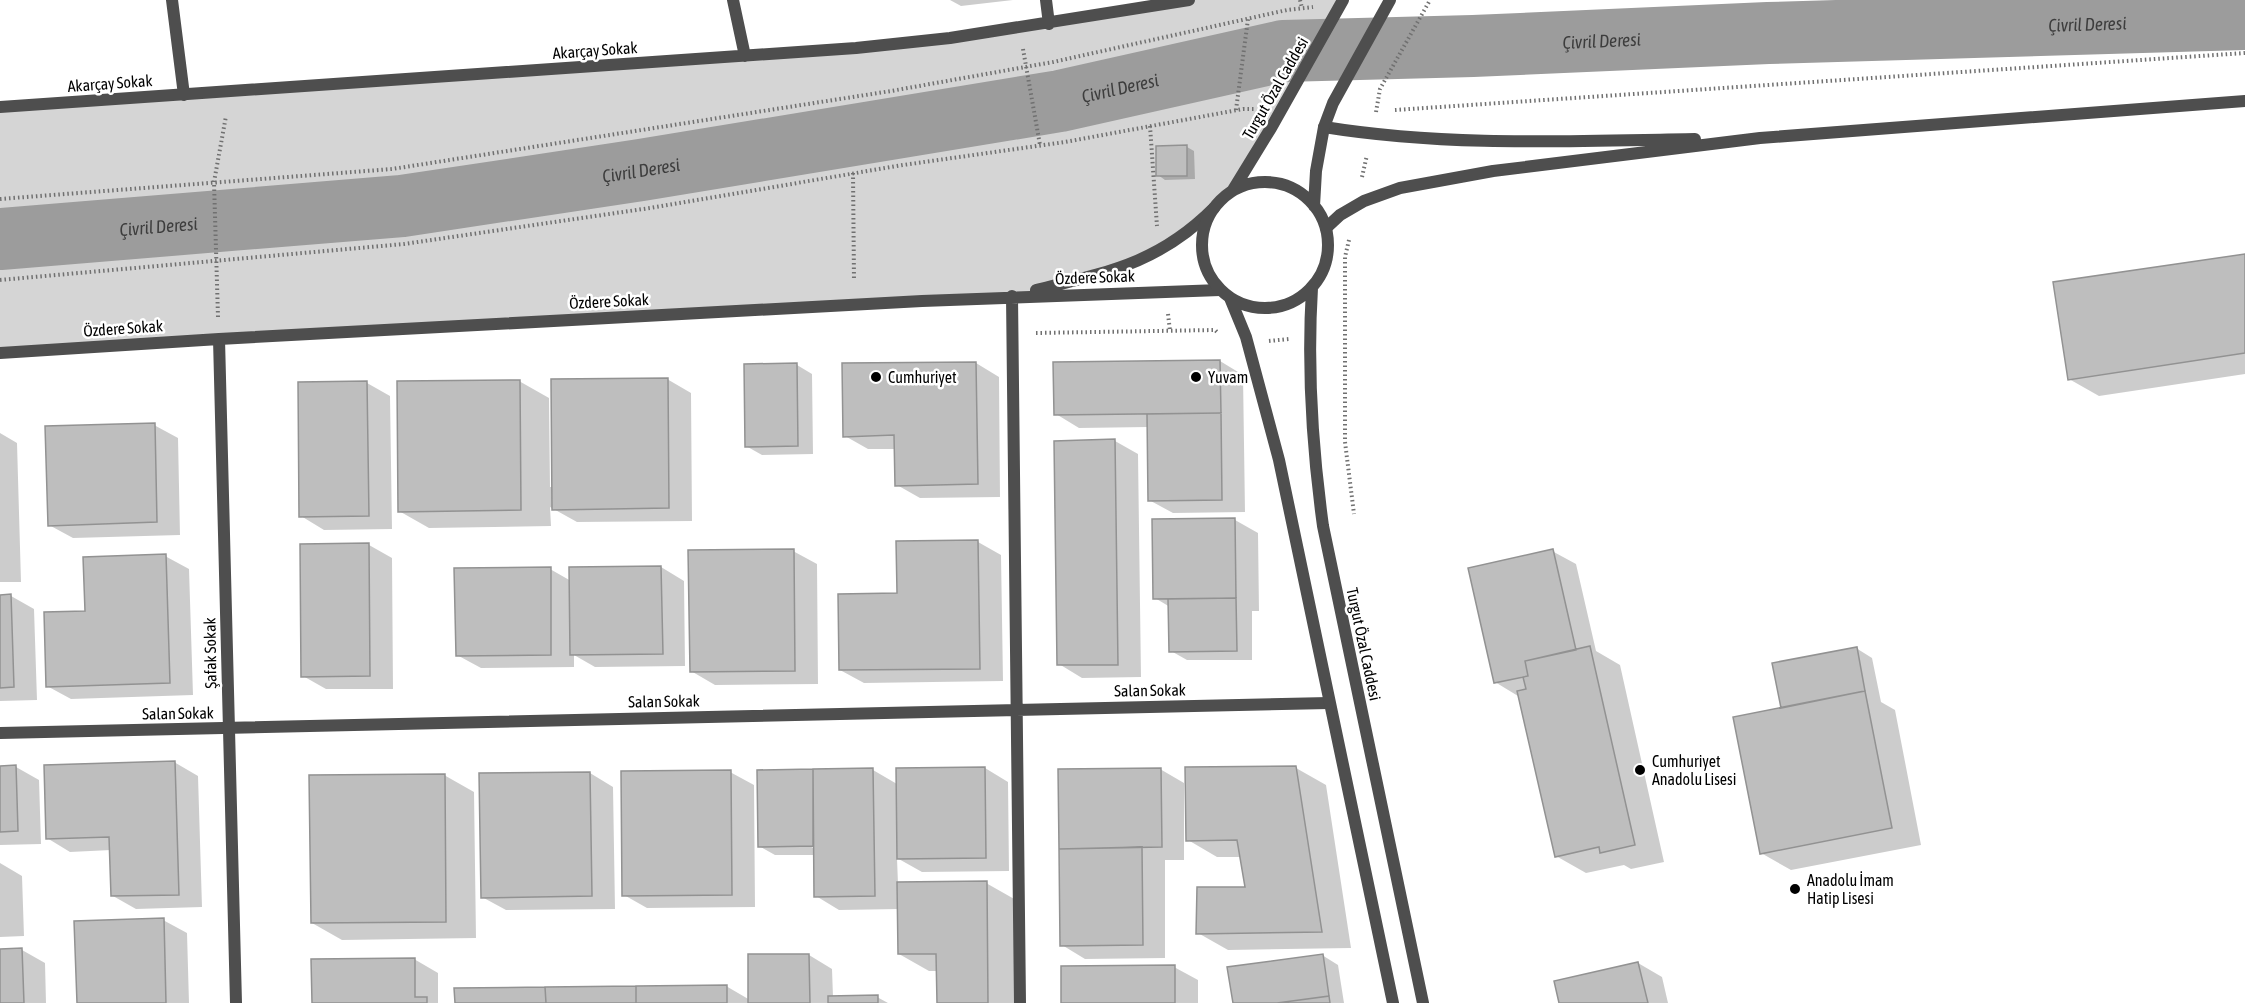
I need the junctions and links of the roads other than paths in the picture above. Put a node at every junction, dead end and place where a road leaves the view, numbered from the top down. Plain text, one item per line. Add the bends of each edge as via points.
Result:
1 (172, 0) edge
2 (733, 0) edge
3 (1046, 0) edge
4 (1189, 0) edge
5 (1390, 0) edge
6 (1342, 2) edge
7 (1050, 24) junction
8 (745, 56) junction
9 (184, 94) junction
10 (2245, 101) edge
11 (0, 107) edge
12 (1323, 127) junction
13 (1760, 138) junction
14 (1233, 191) junction
15 (1314, 206) junction
16 (1214, 208) junction
17 (1326, 228) junction
18 (1312, 288) junction
19 (1225, 294) junction
20 (1012, 296) junction
21 (219, 339) junction
22 (0, 353) edge
23 (1329, 703) junction
24 (1017, 710) junction
25 (229, 728) junction
26 (0, 733) edge
27 (236, 1003) edge
28 (1020, 1003) edge
29 (1393, 1003) edge
30 (1424, 1003) edge

1 - 9 street
2 - 8 street
3 - 7 street
4 - 7 street, Akarçay Sokak
5 - 12 street
6 - 14 street, Turgut Özal Caddesi
7 - 8 street, Akarçay Sokak via 867,47
8 - 9 street, Akarçay Sokak
9 - 11 street, Akarçay Sokak
10 - 13 street
12 - 13 street via 1489,142
12 - 15 street
13 - 17 street via 1453,177 1400,188 1340,214
14 - 15 street via 1257,182 1283,185
14 - 16 street
15 - 17 street
16 - 19 street via 1203,231 1202,256 1206,269
16 - 20 street via 1184,235 1149,256 1102,274
17 - 18 street via 1328,254
18 - 19 street via 1291,302 1266,309 1241,304
18 - 30 street, Turgut Özal Caddesi via 1309,338 1313,456 1323,526
19 - 20 street, Özdere Sokak
19 - 23 street via 1247,342 1279,460
20 - 21 street, Özdere Sokak
20 - 24 street
21 - 22 street, Özdere Sokak
21 - 25 street, Şafak Sokak
23 - 24 street, Salan Sokak
23 - 29 street
24 - 25 street, Salan Sokak
24 - 28 street
25 - 26 street, Salan Sokak
25 - 27 street, Şafak Sokak

